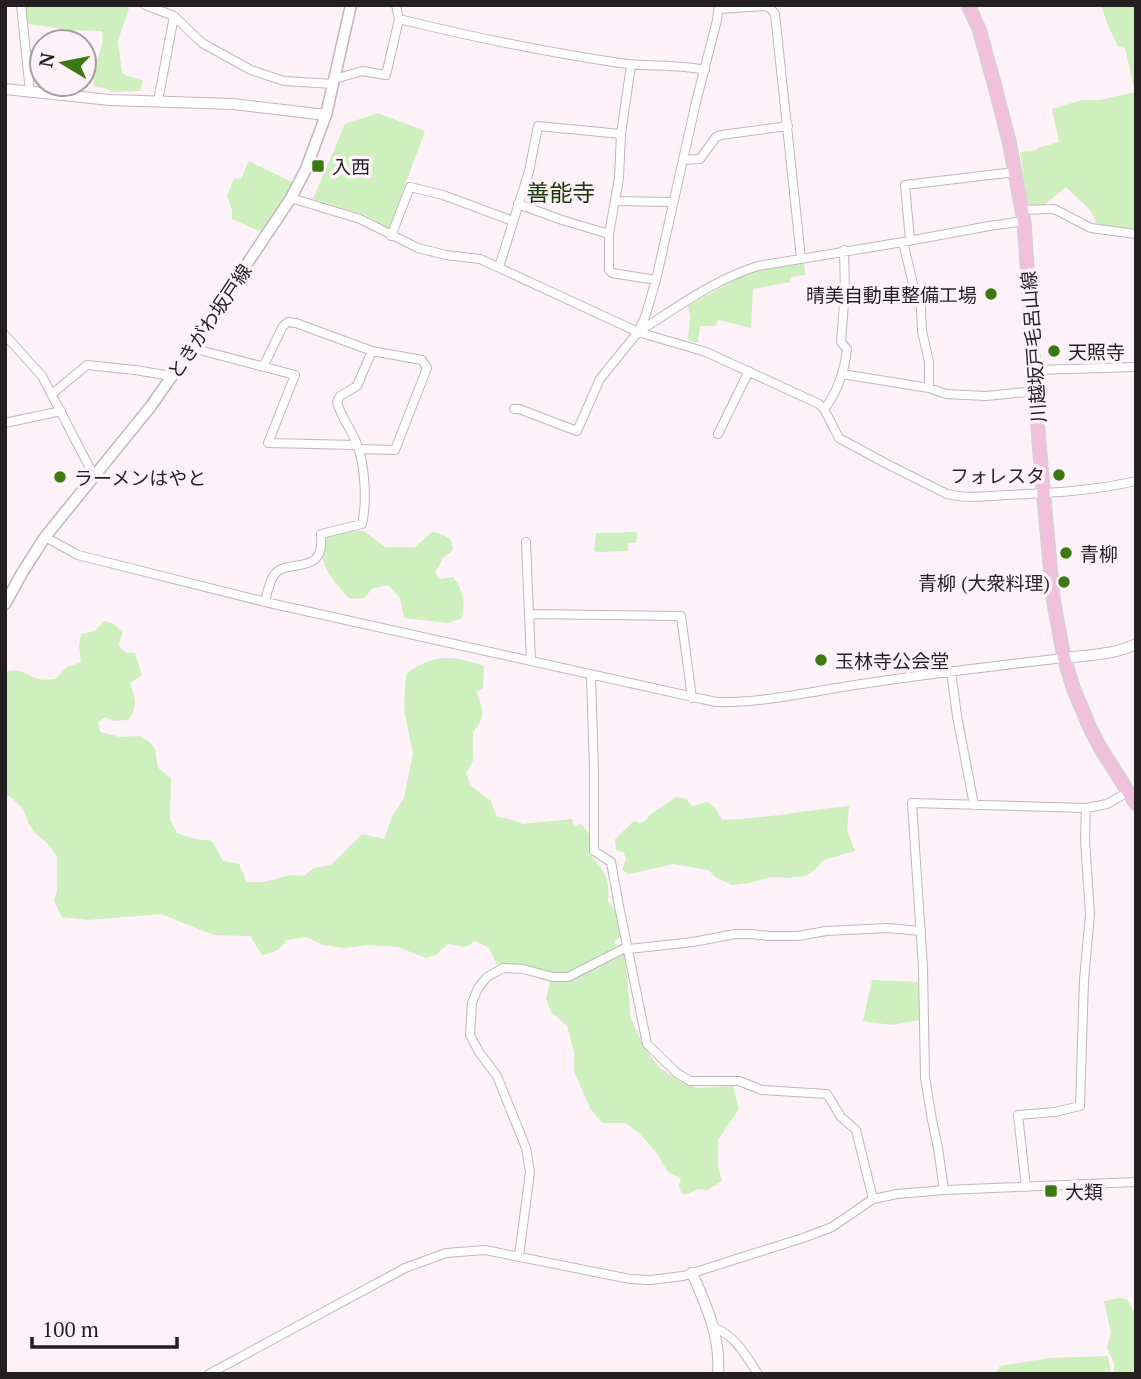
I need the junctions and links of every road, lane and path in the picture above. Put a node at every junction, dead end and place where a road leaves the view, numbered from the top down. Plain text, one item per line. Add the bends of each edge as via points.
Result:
1 (21, 5) edge
2 (145, 5) edge
3 (351, 5) edge
4 (396, 5) edge
5 (968, 5) edge
6 (719, 7) edge
7 (174, 16) junction
8 (399, 19) junction
9 (631, 65) junction
10 (705, 70) junction
11 (28, 73) edge
12 (335, 81) junction
13 (5, 89) edge
14 (28, 92) edge
15 (90, 98) edge
16 (158, 101) junction
17 (326, 115) junction
18 (788, 126) junction
19 (621, 134) junction
20 (683, 160) junction
21 (1015, 172) junction
22 (291, 198) junction
23 (615, 201) junction
24 (673, 202) junction
25 (518, 204) junction
26 (1023, 216) junction
27 (513, 221) junction
28 (609, 234) junction
29 (1136, 234) edge
30 (391, 236) junction
31 (906, 241) junction
32 (844, 250) junction
33 (802, 258) junction
34 (499, 268) junction
35 (656, 280) junction
36 (638, 332) junction
37 (5, 335) edge
38 (191, 348) junction
39 (372, 351) junction
40 (263, 367) junction
41 (1136, 367) edge
42 (1035, 370) junction
43 (749, 371) junction
44 (842, 374) junction
45 (172, 376) junction
46 (929, 388) junction
47 (1036, 391) junction
48 (52, 394) junction
49 (514, 409) dead end
50 (824, 409) junction
51 (61, 411) junction
52 (5, 423) edge
53 (718, 434) dead end
54 (358, 447) junction
55 (94, 476) junction
56 (1136, 481) edge
57 (1043, 493) junction
58 (45, 537) junction
59 (526, 542) dead end
60 (265, 602) junction
61 (5, 604) edge
62 (529, 614) junction
63 (1136, 644) edge
64 (1064, 658) junction
65 (531, 661) junction
66 (951, 671) junction
67 (592, 675) junction
68 (692, 698) junction
69 (1128, 792) junction
70 (1136, 804) edge
71 (974, 805) junction
72 (1086, 808) junction
73 (921, 931) junction
74 (629, 949) junction
75 (1136, 1182) edge
76 (1026, 1187) junction
77 (944, 1190) junction
78 (873, 1199) junction
79 (519, 1256) junction
80 (692, 1273) junction
81 (713, 1327) junction
82 (209, 1374) edge
83 (718, 1374) edge
84 (758, 1374) edge

1 - 11 street
2 - 7 street
3 - 12 main road, ときがわ坂戸線
4 - 8 street
5 - 21 main road, 川越坂戸毛呂山線 via 986,54
6 - 10 street
6 - 18 street via 765,6 775,15
7 - 12 street via 202,43 251,70 284,81
7 - 16 street
8 - 9 street
8 - 12 street via 386,75 362,71
9 - 10 street
9 - 19 street
10 - 20 street
12 - 17 main road, ときがわ坂戸線
13 - 14 street
15 - 16 street
16 - 17 street
17 - 22 main road, ときがわ坂戸線
18 - 20 street via 721,135 700,159
18 - 33 street
19 - 23 street
19 - 25 street via 538,126
20 - 24 street
21 - 26 main road, 川越坂戸毛呂山線
21 - 31 street via 905,185
22 - 30 street via 360,219
22 - 38 main road, ときがわ坂戸線
23 - 24 street
23 - 28 street
24 - 35 street
25 - 27 street
25 - 28 street
26 - 29 street via 1054,209 1091,228
26 - 31 street
26 - 42 main road, 川越坂戸毛呂山線
27 - 30 street via 410,187
27 - 34 street
28 - 35 street via 608,270
30 - 34 street via 418,248 480,259
31 - 32 street
31 - 46 street via 921,308
32 - 33 street
32 - 44 street via 841,342 847,349
33 - 36 street via 742,271
34 - 36 street
35 - 36 street
36 - 43 street via 706,352
36 - 49 street via 600,379 577,430
37 - 48 street
38 - 40 street
38 - 45 main road, ときがわ坂戸線
39 - 40 street via 288,322
39 - 54 street via 358,386 338,398
39 - 54 street via 422,360 427,368 395,450
40 - 54 street via 295,375 268,443
41 - 42 street
42 - 47 main road, 川越坂戸毛呂山線
43 - 50 street
43 - 53 street
44 - 46 street
44 - 50 street
45 - 48 street via 88,365
45 - 55 main road, ときがわ坂戸線
46 - 47 street via 946,394 986,396
47 - 57 main road, 川越坂戸毛呂山線
48 - 51 street
50 - 57 street via 839,438 947,494
51 - 52 street
51 - 55 street
54 - 60 street via 364,485 362,524 321,534 316,558 275,573
55 - 58 main road, ときがわ坂戸線
56 - 57 street
57 - 64 main road, 川越坂戸毛呂山線
58 - 60 street via 78,555
58 - 61 main road, ときがわ坂戸線
59 - 62 street
60 - 65 street
62 - 65 street
62 - 68 street via 681,616
63 - 64 street
64 - 66 street
64 - 69 main road, 川越坂戸毛呂山線 via 1090,728
65 - 67 street
66 - 68 street via 731,702
66 - 71 street
67 - 68 street
67 - 74 street via 594,851 611,862
69 - 70 main road, 川越坂戸毛呂山線
69 - 72 street via 1107,804
71 - 72 street
71 - 73 street via 912,803
72 - 76 street via 1090,914 1080,1106 1018,1115
73 - 74 street via 888,928 798,936 735,934
73 - 77 street via 925,1077
74 - 78 street via 647,1044 690,1081 739,1082 762,1090 827,1094 841,1117 856,1130
74 - 79 street via 568,977 503,968 487,977 472,1003 471,1035 497,1076 526,1149 530,1172
75 - 76 street
76 - 77 street
77 - 78 street
78 - 80 street via 824,1231
79 - 80 street via 639,1280
79 - 82 street via 476,1250 426,1259
80 - 81 street
81 - 83 street
81 - 84 street via 728,1333

